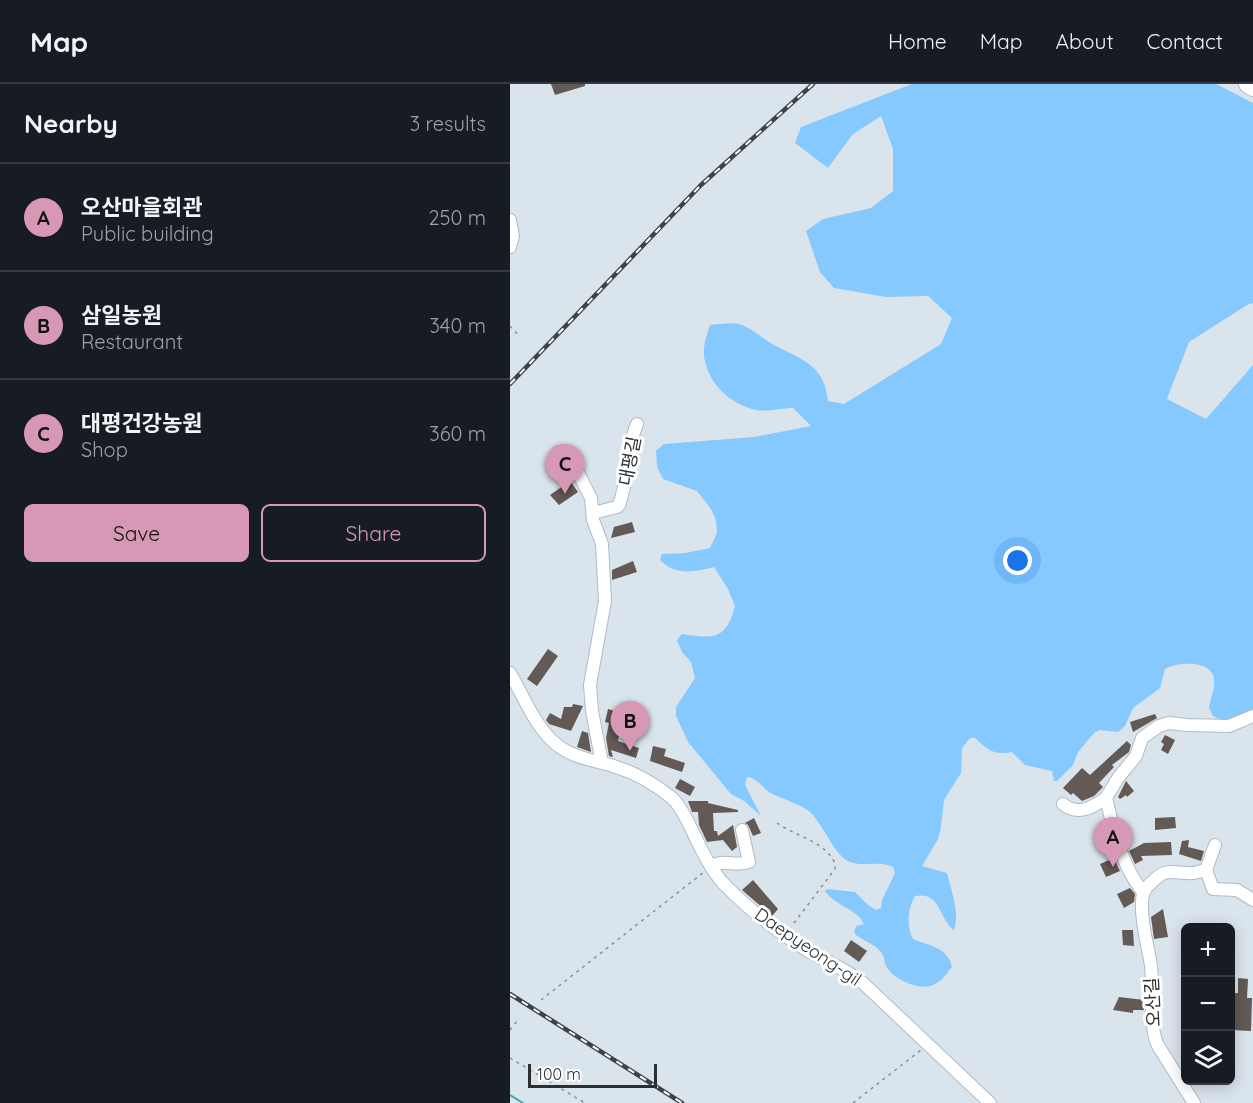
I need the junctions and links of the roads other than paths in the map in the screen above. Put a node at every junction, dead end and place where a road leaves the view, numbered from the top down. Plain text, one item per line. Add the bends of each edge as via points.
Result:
1 (1248, 84) edge
2 (1253, 87) edge
3 (510, 220) edge
4 (510, 247) edge
5 (637, 424) dead end
6 (558, 452) dead end
7 (593, 513) junction
8 (510, 673) edge
9 (1253, 716) edge
10 (602, 763) junction
11 (1106, 798) junction
12 (1063, 804) dead end
13 (742, 830) dead end
14 (1215, 845) dead end
15 (711, 867) junction
16 (1206, 870) junction
17 (1143, 892) junction
18 (1253, 900) edge
19 (990, 1103) edge
20 (1194, 1103) edge

1 - 2 highway
3 - 4 lane
5 - 7 lane, 대평길 via 620,505
6 - 7 lane via 580,474
7 - 10 lane via 602,544 605,586 590,693
8 - 10 lane, Daepyeong-gil via 553,741 573,754
9 - 11 lane via 1229,726 1159,726 1142,738 1135,759
10 - 15 lane, Daepyeong-gil via 646,781 676,802
11 - 12 lane via 1079,811
11 - 17 lane via 1120,851
13 - 15 lane via 749,862 718,863
14 - 16 lane
15 - 19 lane, Daepyeong-gil via 736,895 785,935 851,973
16 - 17 lane via 1168,872
16 - 18 lane via 1213,889 1237,890
17 - 20 lane, 오산길 via 1154,1035

